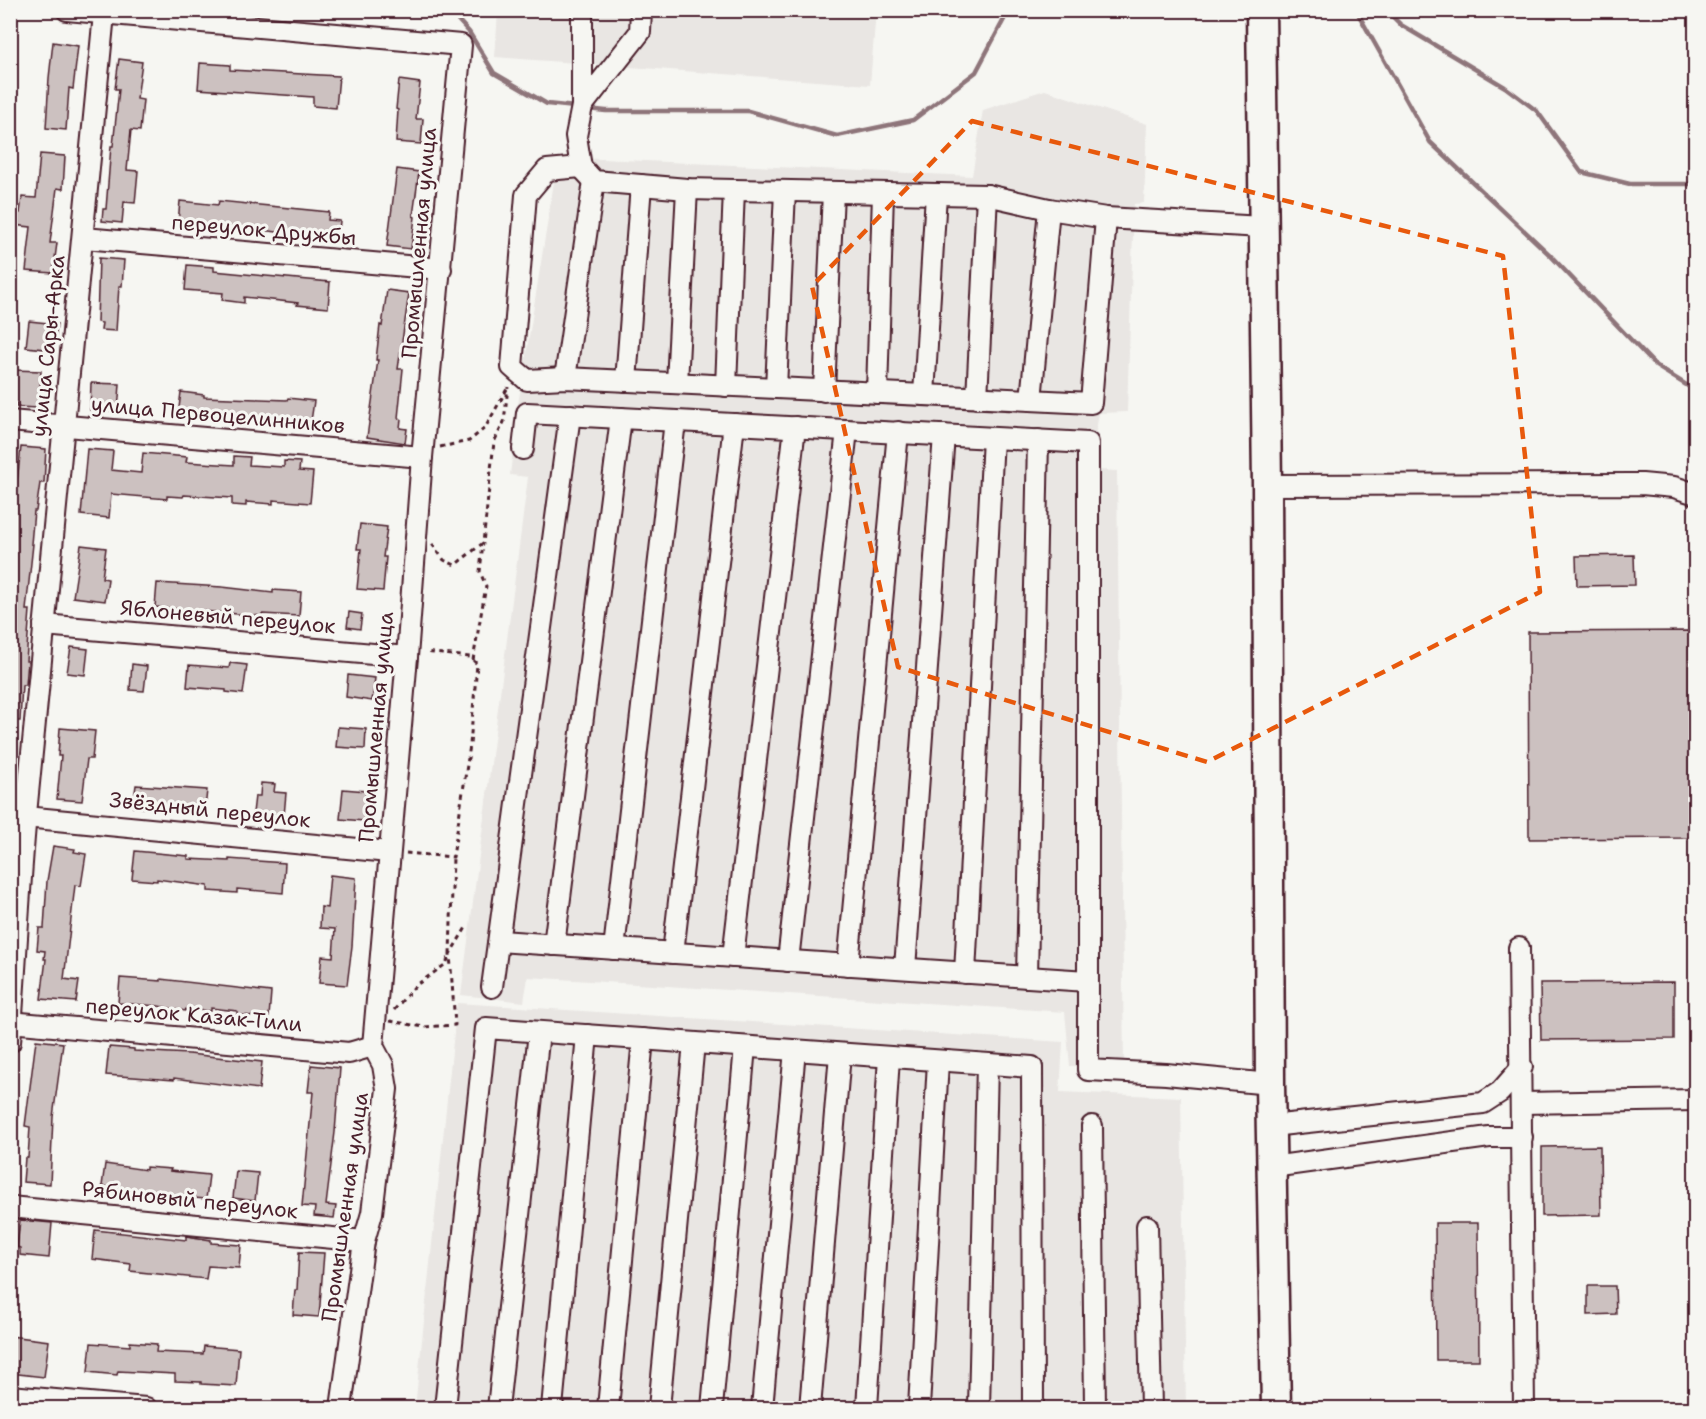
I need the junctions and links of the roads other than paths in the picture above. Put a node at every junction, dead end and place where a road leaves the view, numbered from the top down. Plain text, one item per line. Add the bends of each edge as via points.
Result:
1 (67, 10) edge
2 (582, 10) edge
3 (641, 10) edge
4 (1261, 10) edge
5 (104, 14) junction
6 (582, 106) junction
7 (587, 174) junction
8 (641, 185) junction
9 (687, 189) junction
10 (734, 190) junction
11 (785, 191) junction
12 (833, 192) junction
13 (883, 193) junction
14 (936, 194) junction
15 (987, 195) junction
16 (1049, 209) junction
17 (1106, 218) junction
18 (1262, 227) junction
19 (84, 238) junction
20 (441, 269) junction
21 (565, 378) junction
22 (626, 381) junction
23 (677, 384) junction
24 (726, 386) junction
25 (776, 388) junction
26 (824, 391) junction
27 (876, 393) junction
28 (924, 395) junction
29 (977, 398) junction
30 (1031, 400) junction
31 (570, 415) junction
32 (621, 418) junction
33 (10, 421) edge
34 (675, 421) junction
35 (734, 424) junction
36 (63, 426) junction
37 (795, 427) junction
38 (847, 430) junction
39 (898, 432) junction
40 (944, 435) junction
41 (993, 438) junction
42 (1038, 440) junction
43 (523, 449) dead end
44 (423, 454) junction
45 (1267, 485) junction
46 (1695, 494) edge
47 (44, 625) junction
48 (408, 653) junction
49 (25, 817) junction
50 (389, 852) junction
51 (499, 941) junction
52 (554, 945) junction
53 (1519, 948) dead end
54 (614, 949) junction
55 (673, 953) junction
56 (733, 957) junction
57 (788, 961) junction
58 (848, 965) junction
59 (905, 969) junction
60 (965, 973) junction
61 (1027, 977) junction
62 (1087, 981) junction
63 (492, 987) dead end
64 (11, 1029) edge
65 (538, 1032) junction
66 (587, 1035) junction
67 (643, 1039) junction
68 (694, 1043) junction
69 (373, 1046) junction
70 (745, 1047) junction
71 (795, 1050) junction
72 (840, 1054) junction
73 (889, 1057) junction
74 (938, 1061) junction
75 (987, 1064) junction
76 (1522, 1067) junction
77 (1270, 1084) junction
78 (1695, 1100) edge
79 (1522, 1103) junction
80 (1092, 1126) dead end
81 (1271, 1126) junction
82 (1522, 1137) junction
83 (1272, 1167) junction
84 (10, 1207) edge
85 (1147, 1226) dead end
86 (364, 1241) junction
87 (10, 1396) edge
88 (146, 1408) edge
89 (341, 1408) edge
90 (445, 1408) edge
91 (498, 1408) edge
92 (552, 1408) edge
93 (608, 1408) edge
94 (659, 1408) edge
95 (712, 1408) edge
96 (762, 1408) edge
97 (810, 1408) edge
98 (867, 1408) edge
99 (919, 1408) edge
100 (979, 1408) edge
101 (1033, 1408) edge
102 (1095, 1408) edge
103 (1151, 1408) edge
104 (1276, 1408) edge
105 (1524, 1408) edge

1 - 5 lane
2 - 6 lane
3 - 6 lane via 640,32
4 - 18 highway
5 - 19 lane, улица Сары-Арка
5 - 20 lane, Промышленная улица via 461,45
6 - 7 lane via 576,136
7 - 8 lane
7 - 21 lane
7 - 21 lane via 547,170 526,195 512,367 527,380
8 - 9 lane
8 - 22 lane
9 - 10 lane
9 - 23 lane
10 - 11 lane
10 - 24 lane
11 - 12 lane
11 - 25 lane
12 - 13 lane
12 - 26 lane
13 - 14 lane
13 - 27 lane
14 - 15 lane
14 - 28 lane
15 - 16 lane
15 - 29 lane
16 - 17 lane
16 - 30 lane
17 - 18 lane
17 - 30 lane via 1091,403
18 - 45 highway
19 - 20 lane, переулок Дружбы
19 - 36 lane, улица Сары-Арка
20 - 44 lane, Промышленная улица
21 - 22 lane
22 - 23 lane
23 - 24 lane
24 - 25 lane
25 - 26 lane
26 - 27 lane
27 - 28 lane
28 - 29 lane
29 - 30 lane
31 - 32 lane
31 - 43 lane via 527,413
31 - 51 lane
32 - 34 lane
32 - 52 lane
33 - 36 lane, улица Первоцелинников
34 - 35 lane
34 - 54 lane
35 - 37 lane
35 - 55 lane
36 - 44 lane, улица Первоцелинников
36 - 47 lane, улица Сары-Арка
37 - 38 lane
37 - 56 lane
38 - 39 lane
38 - 57 lane
39 - 40 lane
39 - 58 lane
40 - 41 lane
40 - 59 lane
41 - 42 lane
41 - 60 lane
42 - 61 lane
42 - 62 lane via 1088,443
44 - 48 lane, Промышленная улица
45 - 46 lane via 1642,484
45 - 77 highway
47 - 48 lane, Яблоневый переулок
47 - 49 lane, улица Сары-Арка
48 - 50 lane, Промышленная улица
49 - 50 lane, Звёздный переулок
49 - 64 lane, улица Сары-Арка
50 - 69 lane, Промышленная улица
51 - 52 lane
51 - 63 lane
52 - 54 lane
53 - 76 lane
54 - 55 lane
55 - 56 lane
56 - 57 lane
57 - 58 lane
58 - 59 lane
59 - 60 lane
60 - 61 lane
61 - 62 lane
62 - 77 lane via 1088,1070
64 - 69 lane, переулок Казак-Тили via 349,1053
65 - 66 lane
65 - 90 lane via 486,1028
65 - 91 lane
66 - 67 lane
66 - 92 lane
67 - 68 lane
67 - 93 lane
68 - 70 lane
68 - 94 lane
69 - 86 lane, Промышленная улица via 383,1065 387,1089 372,1213
70 - 71 lane
70 - 95 lane
71 - 72 lane
71 - 96 lane
72 - 73 lane
72 - 97 lane
73 - 74 lane
73 - 98 lane
74 - 75 lane
74 - 99 lane
75 - 100 lane
75 - 101 lane via 1032,1067
76 - 79 lane
76 - 81 lane via 1500,1092 1483,1103
77 - 81 highway
78 - 79 lane
79 - 82 lane
80 - 102 lane
81 - 83 highway
82 - 83 lane via 1489,1137
82 - 105 lane
83 - 104 highway
84 - 86 lane, Рябиновый переулок
85 - 103 lane
86 - 89 lane, Промышленная улица
87 - 88 lane

